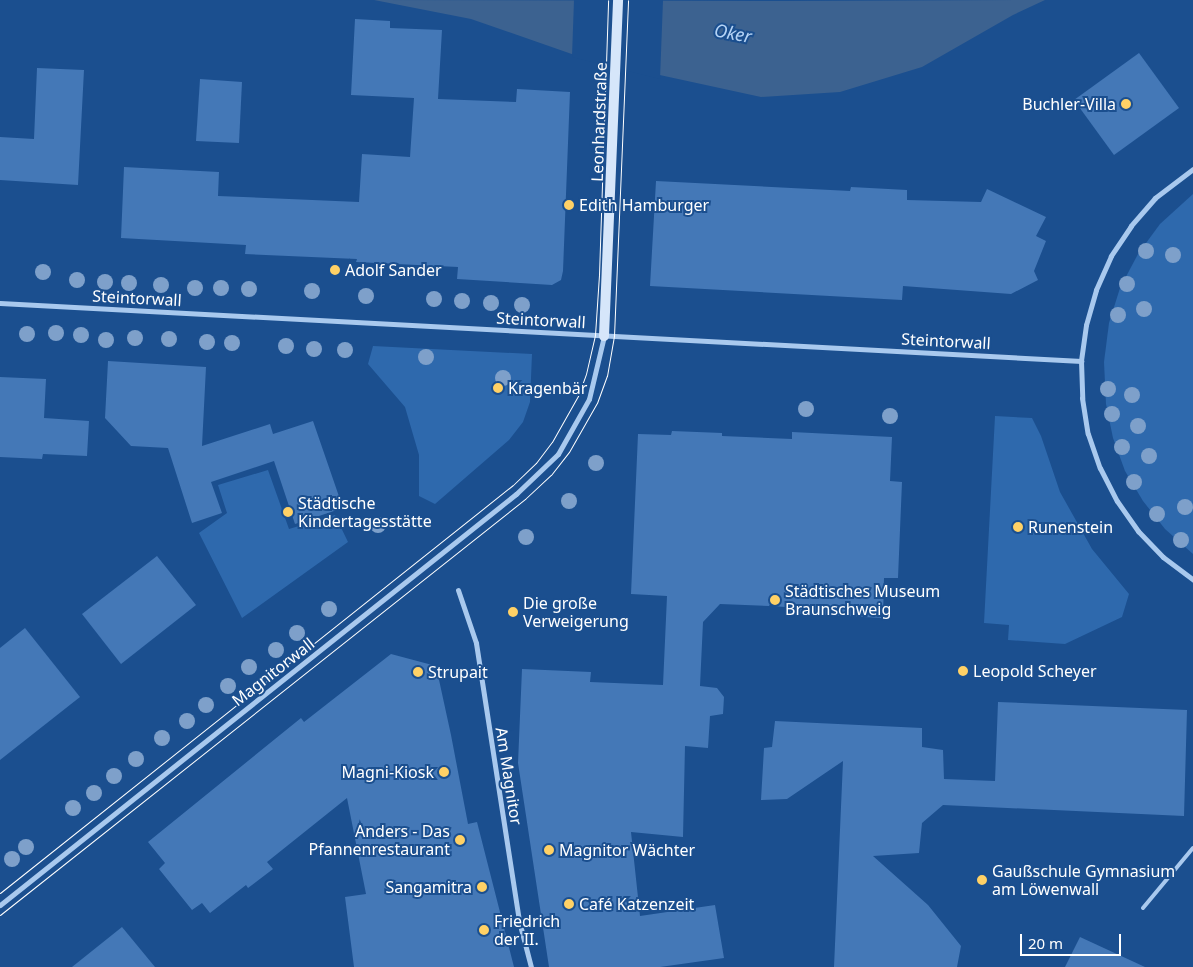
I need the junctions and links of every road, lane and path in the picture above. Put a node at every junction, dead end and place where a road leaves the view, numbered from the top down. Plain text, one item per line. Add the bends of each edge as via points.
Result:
1 (618, 0) edge
2 (1193, 169) edge
3 (0, 303) edge
4 (604, 336) junction
5 (1081, 361) junction
6 (1193, 580) edge
7 (458, 590) dead end
8 (1193, 848) edge
9 (0, 905) edge
10 (1143, 908) dead end
11 (531, 967) edge

1 - 4 street, Leonhardstraße
2 - 5 street via 1155,198 1111,256 1096,290 1086,325
3 - 4 street, Steintorwall
4 - 5 street, Steintorwall
4 - 9 street, Magnitorwall via 588,399 558,454 516,494
5 - 6 street via 1082,398 1088,434 1116,501 1163,557
7 - 11 street, Am Magnitor via 476,643 519,921
8 - 10 lane

